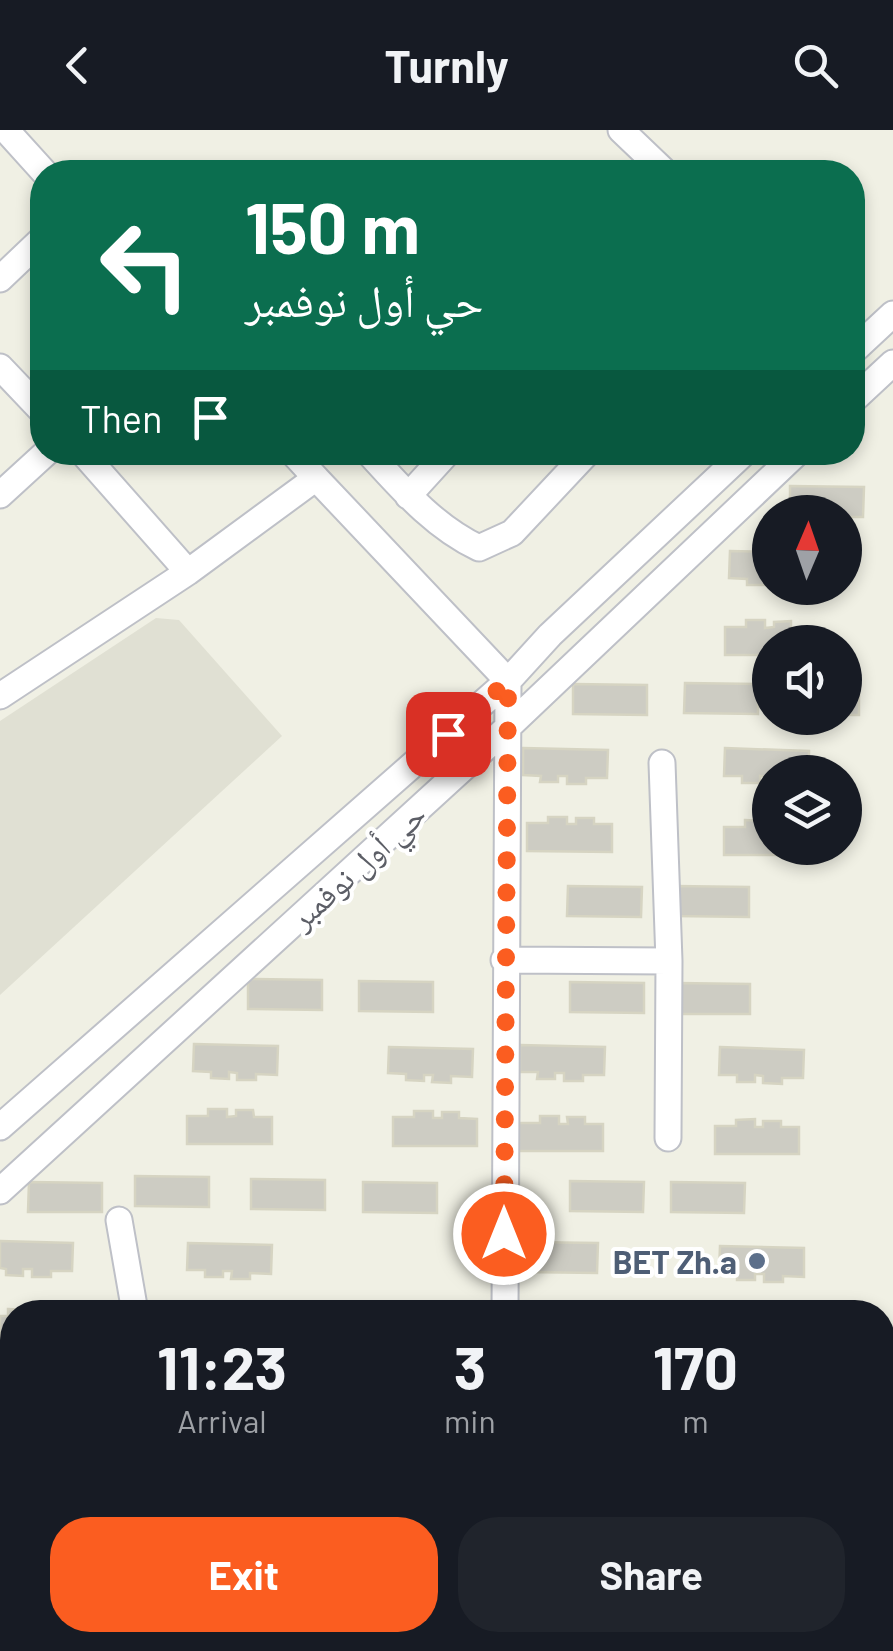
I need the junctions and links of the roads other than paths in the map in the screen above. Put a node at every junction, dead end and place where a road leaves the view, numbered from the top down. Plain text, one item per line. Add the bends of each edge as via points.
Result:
1 (6, 130) edge
2 (621, 130) edge
3 (33, 160) edge
4 (652, 160) edge
5 (30, 250) edge
6 (0, 279) edge
7 (893, 314) edge
8 (865, 340) edge
9 (893, 363) edge
10 (0, 367) edge
11 (865, 389) edge
12 (30, 398) edge
13 (33, 465) edge
14 (93, 465) edge
15 (304, 465) edge
16 (380, 465) edge
17 (436, 465) edge
18 (576, 465) edge
19 (731, 465) edge
20 (784, 465) edge
21 (316, 478) junction
22 (0, 495) edge
23 (408, 496) junction
24 (188, 572) junction
25 (508, 681) junction
26 (4, 686) edge
27 (507, 728) junction
28 (662, 763) dead end
29 (504, 960) junction
30 (669, 960) junction
31 (0, 1127) edge
32 (668, 1138) dead end
33 (0, 1192) edge
34 (118, 1220) dead end
35 (134, 1300) edge
36 (505, 1300) edge

1 - 3 street
2 - 4 street
5 - 6 street
7 - 8 street
9 - 11 street
10 - 12 street
13 - 22 street
14 - 24 street
15 - 21 street
16 - 23 street
17 - 23 street
18 - 23 street via 512,533 479,548
19 - 25 street, حي أول نوفمبر
20 - 27 street, حي أول نوفمبر
21 - 24 street
21 - 25 street
24 - 26 street
25 - 27 street
25 - 31 street, حي أول نوفمبر
27 - 29 street
27 - 33 street, حي أول نوفمبر
28 - 30 street
29 - 30 street
29 - 36 street
30 - 32 street
34 - 35 street

